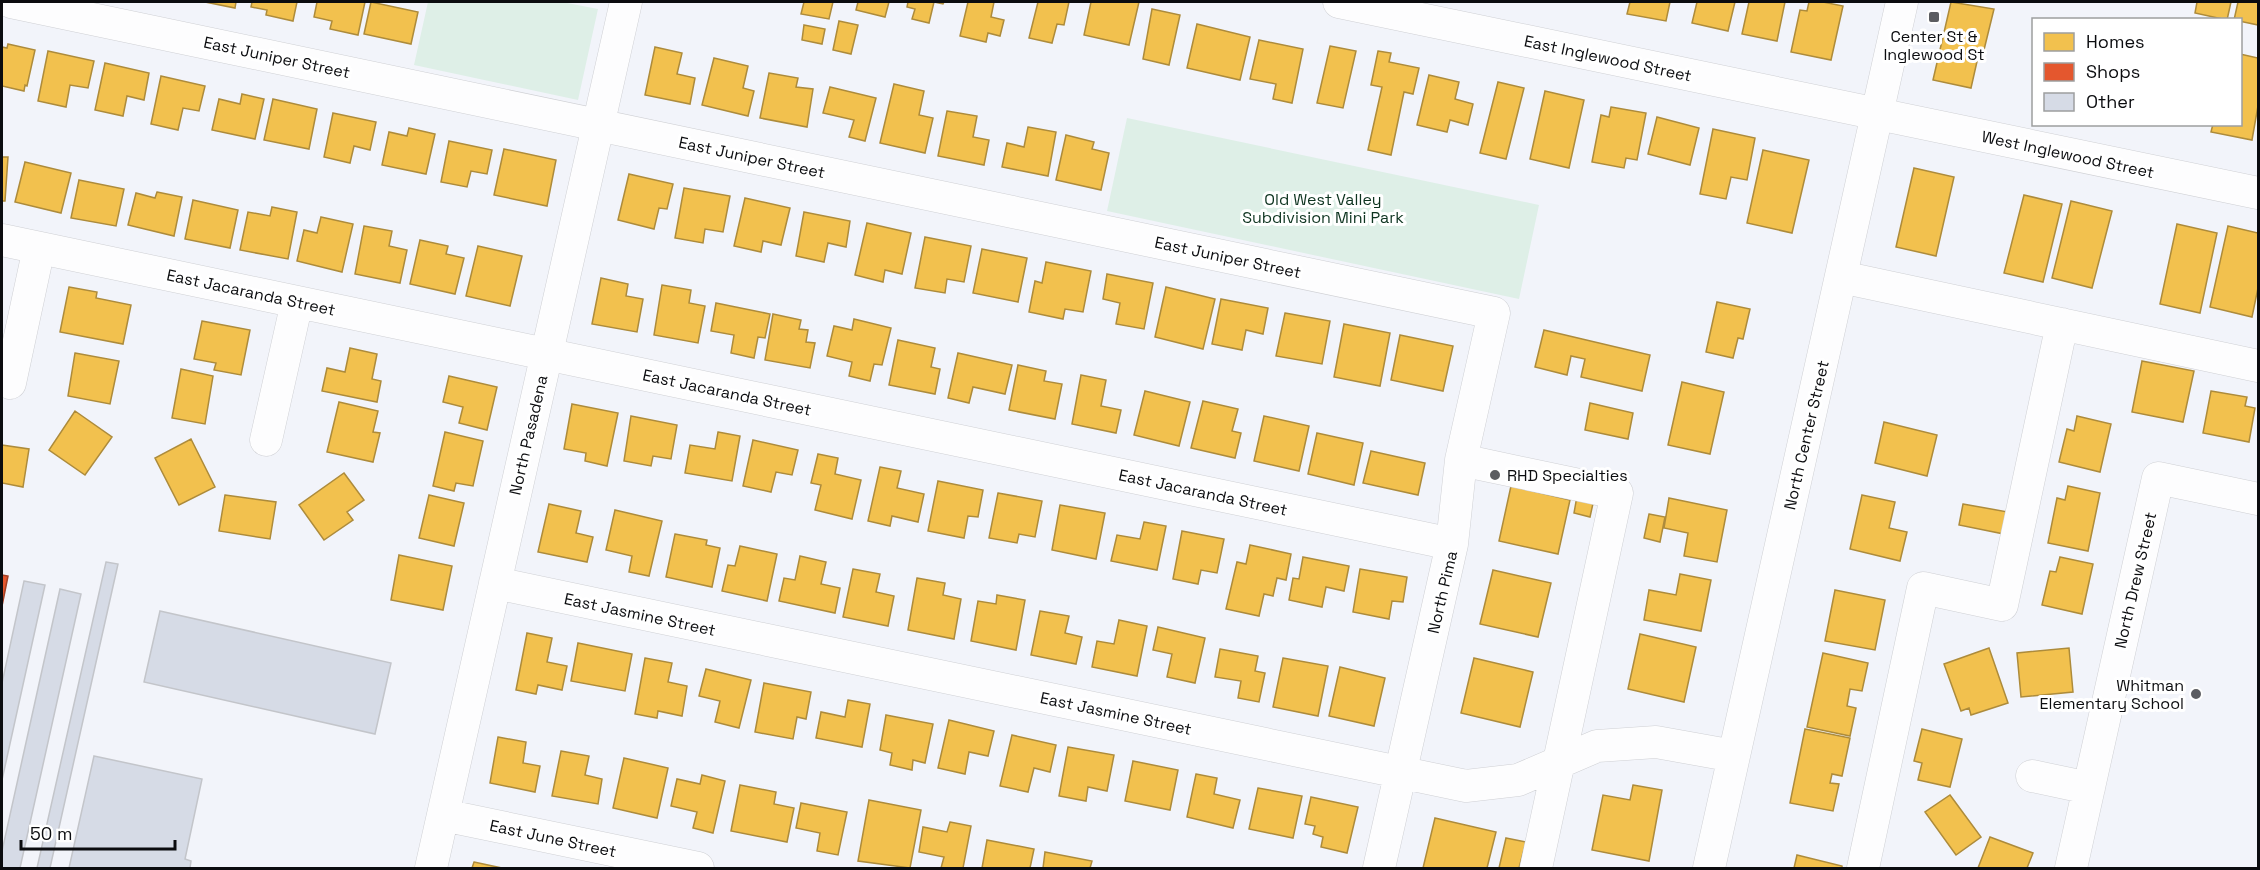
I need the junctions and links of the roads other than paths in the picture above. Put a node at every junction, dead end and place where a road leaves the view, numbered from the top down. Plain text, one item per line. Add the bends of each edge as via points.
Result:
1 (11, 2) edge
2 (626, 2) edge
3 (1339, 2) edge
4 (1902, 2) edge
5 (1877, 115) junction
6 (598, 125) junction
7 (2259, 194) edge
8 (2, 240) edge
9 (39, 248) junction
10 (1841, 277) junction
11 (297, 302) junction
12 (1494, 313) joint
13 (2062, 324) junction
14 (547, 354) junction
15 (2259, 366) edge
16 (10, 383) dead end
17 (266, 440) dead end
18 (1461, 460) junction
19 (2259, 499) edge
20 (1452, 544) junction
21 (495, 583) junction
22 (1734, 756) junction
23 (1559, 762) junction
24 (1401, 773) junction
25 (2032, 776) dead end
26 (2089, 788) junction
27 (443, 815) junction
28 (431, 868) edge
29 (698, 868) edge
30 (1379, 868) edge
31 (1536, 868) edge
32 (1709, 868) edge
33 (1863, 868) edge
34 (2071, 868) edge

1 - 6 street, East Juniper Street
2 - 6 street, North Pasadena
3 - 5 street, East Inglewood Street
4 - 5 street, North Center Street
5 - 7 street, West Inglewood Street
5 - 10 street, North Center Street
6 - 12 street, East Juniper Street
6 - 14 street, North Pasadena
8 - 9 street, East Jacaranda Street
9 - 11 street, East Jacaranda Street
9 - 16 street
10 - 13 street
10 - 22 street, North Center Street
11 - 14 street, East Jacaranda Street
11 - 17 street
12 - 18 street, North Pima
13 - 15 street
13 - 33 street via 2002,605 1923,588
14 - 20 street, East Jacaranda Street
14 - 21 street, North Pasadena
18 - 20 street, North Pima
18 - 23 street via 1617,493
19 - 26 street, North Drew Street via 2158,478
20 - 24 street, North Pima
21 - 24 street, East Jasmine Street
21 - 27 street, North Pasadena
22 - 23 street, East Jasmine Street via 1656,742 1597,746
22 - 32 street, North Center Street
23 - 24 street, East Jasmine Street via 1518,780 1466,786
23 - 31 street
24 - 30 street, North Pima
25 - 26 street
26 - 34 street, North Drew Street
27 - 28 street, North Pasadena
27 - 29 street, East June Street

